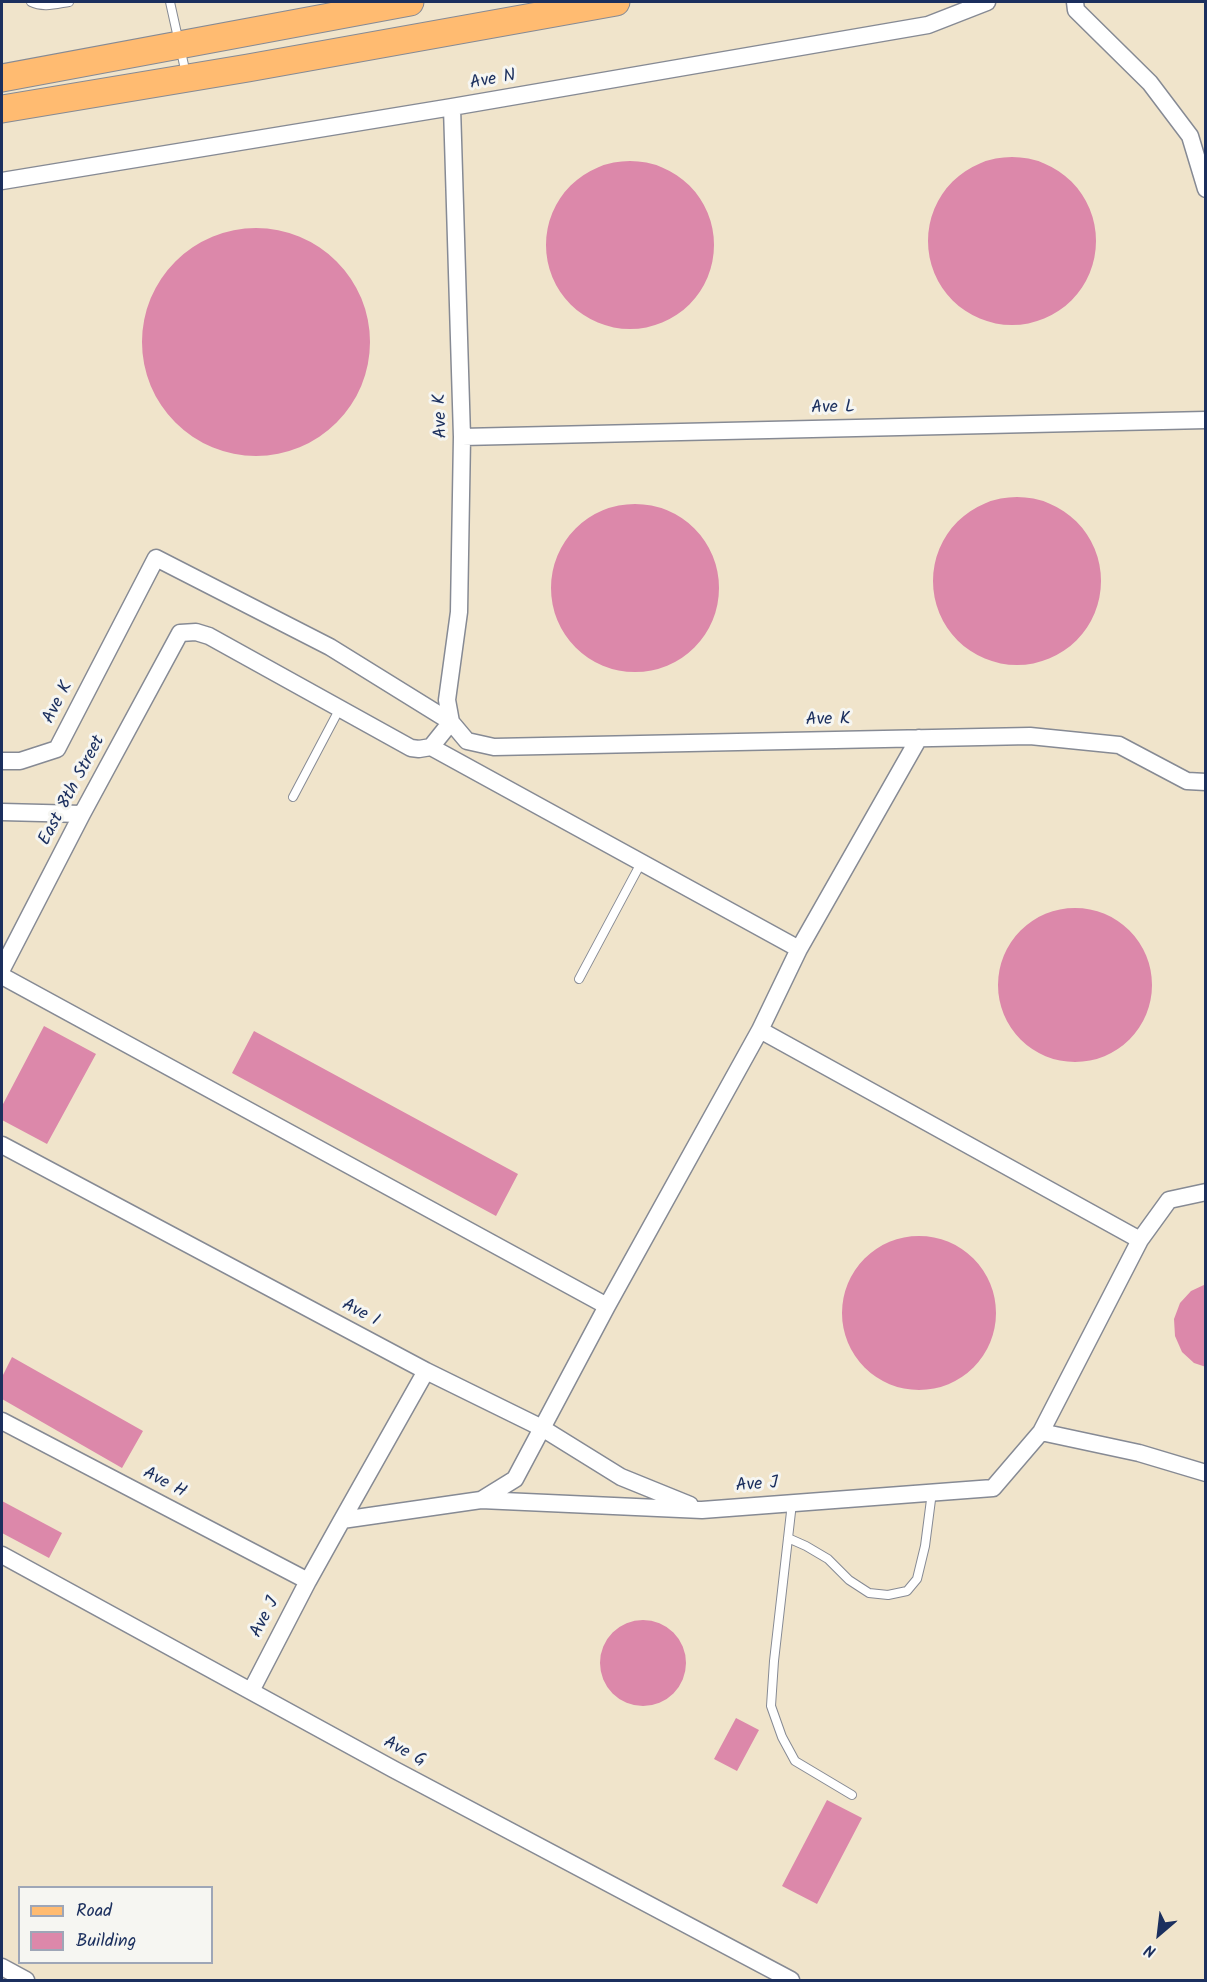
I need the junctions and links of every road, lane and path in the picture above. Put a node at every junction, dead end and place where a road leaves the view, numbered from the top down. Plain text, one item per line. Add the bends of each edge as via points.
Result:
1 (31, 2) edge
2 (69, 2) edge
3 (170, 2) edge
4 (410, 2) edge
5 (616, 2) edge
6 (987, 2) edge
7 (1075, 2) edge
8 (180, 44) junction
9 (2, 78) edge
10 (187, 78) junction
11 (452, 108) junction
12 (2, 109) edge
13 (2, 181) edge
14 (1206, 189) edge
15 (1206, 420) edge
16 (462, 437) junction
17 (340, 708) junction
18 (451, 722) junction
19 (919, 738) junction
20 (431, 747) junction
21 (2, 761) edge
22 (1206, 782) edge
23 (293, 797) dead end
24 (2, 812) edge
25 (82, 814) junction
26 (641, 863) junction
27 (799, 949) junction
28 (2, 969) edge
29 (2, 976) edge
30 (579, 979) dead end
31 (760, 1030) junction
32 (2, 1145) edge
33 (1206, 1192) edge
34 (1140, 1240) junction
35 (607, 1306) junction
36 (426, 1371) junction
37 (2, 1421) edge
38 (542, 1428) junction
39 (1041, 1432) junction
40 (1206, 1473) edge
41 (932, 1492) junction
42 (481, 1500) junction
43 (792, 1503) junction
44 (702, 1510) junction
45 (342, 1520) junction
46 (788, 1538) junction
47 (2, 1555) edge
48 (308, 1581) junction
49 (251, 1691) junction
50 (852, 1796) dead end
51 (2, 1967) edge
52 (26, 1980) edge
53 (791, 1980) edge

1 - 2 lane
3 - 8 lane
4 - 8 main road
5 - 10 main road
6 - 11 street, Ave N via 928,25
7 - 14 street via 1076,10 1150,83 1190,136
8 - 9 main road
8 - 10 lane
10 - 12 main road
11 - 13 street, Ave N
11 - 16 street, Ave K
15 - 16 street, Ave L
16 - 18 street, Ave K via 459,612 447,700
17 - 20 street via 411,748
17 - 23 lane
17 - 25 street, East 8th Street via 209,636 180,633
18 - 19 street, Ave K via 467,741 494,747
18 - 20 street
18 - 21 street, Ave K via 330,647 156,558 57,749 20,761
19 - 22 street, Ave K via 1030,736 1119,745 1187,781
19 - 27 street
20 - 26 street
24 - 25 street
25 - 28 street, East 8th Street
26 - 27 street
26 - 30 lane
27 - 31 street
29 - 35 street
31 - 34 street
31 - 35 street
32 - 36 street, Ave I
33 - 34 street, Ave J via 1168,1200
34 - 39 street, Ave J
35 - 38 street
36 - 38 street, Ave I
36 - 45 street
37 - 48 street, Ave H
38 - 42 street via 515,1479
38 - 44 street, Ave I via 621,1477
39 - 40 street via 1139,1453
39 - 41 street, Ave J via 993,1488
41 - 43 street, Ave J
41 - 46 lane via 917,1579 907,1591 869,1593 828,1559
42 - 44 street, Ave J
42 - 45 street, Ave J
43 - 44 street, Ave J
43 - 46 lane
45 - 48 street, Ave J
46 - 50 lane via 771,1706 795,1761
47 - 49 street, Ave G
48 - 49 street, Ave J
49 - 53 street, Ave G
51 - 52 street

